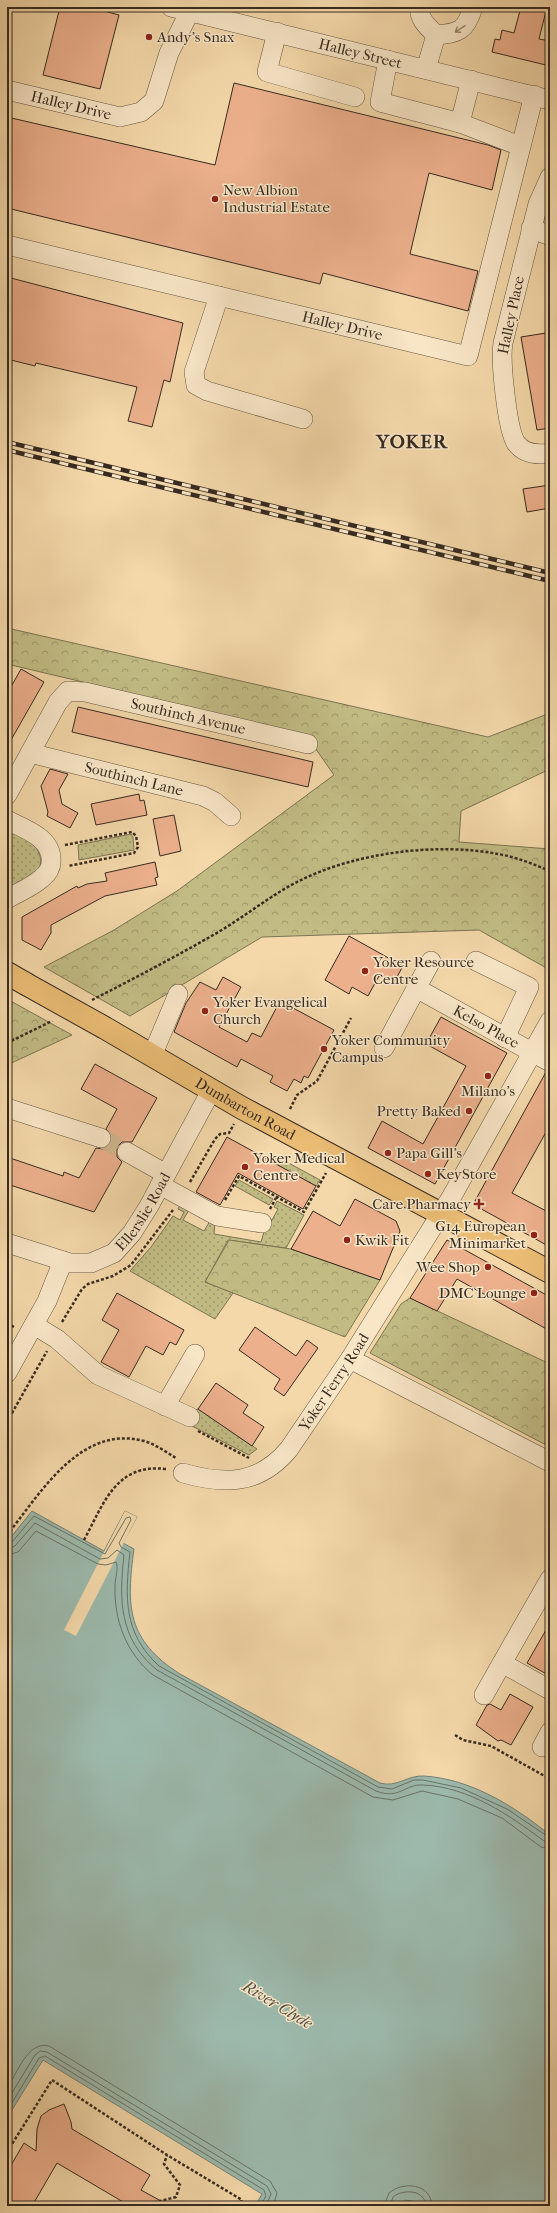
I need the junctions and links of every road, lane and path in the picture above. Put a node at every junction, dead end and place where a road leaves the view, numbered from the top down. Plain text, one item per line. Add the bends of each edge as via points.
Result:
1 (171, 7) edge
2 (420, 7) edge
3 (473, 7) edge
4 (191, 9) edge
5 (278, 32) junction
6 (436, 35) junction
7 (388, 60) junction
8 (426, 69) junction
9 (471, 80) junction
10 (7, 90) edge
11 (356, 97) dead end
12 (542, 98) edge
13 (460, 123) junction
14 (520, 146) junction
15 (550, 177) edge
16 (531, 228) junction
17 (550, 236) edge
18 (7, 245) edge
19 (219, 296) junction
20 (303, 419) dead end
21 (550, 453) edge
22 (308, 744) dead end
23 (30, 753) junction
24 (7, 794) edge
25 (231, 816) dead end
26 (7, 820) edge
27 (49, 848) junction
28 (50, 870) junction
29 (550, 871) edge
30 (7, 899) edge
31 (431, 961) dead end
32 (476, 961) dead end
33 (7, 973) edge
34 (416, 988) junction
35 (178, 994) dead end
36 (87, 1003) dead end
37 (58, 1017) dead end
38 (351, 1018) dead end
39 (550, 1021) edge
40 (505, 1038) junction
41 (7, 1043) edge
42 (384, 1048) dead end
43 (533, 1052) junction
44 (152, 1056) junction
45 (550, 1062) edge
46 (212, 1091) junction
47 (7, 1108) edge
48 (290, 1109) dead end
49 (101, 1138) tunnel mouth
50 (127, 1152) tunnel mouth
51 (334, 1158) junction
52 (163, 1180) junction
53 (224, 1202) dead end
54 (440, 1214) junction
55 (262, 1223) dead end
56 (7, 1243) edge
57 (62, 1261) junction
58 (550, 1272) edge
59 (34, 1325) junction
60 (195, 1354) dead end
61 (350, 1359) junction
62 (7, 1373) edge
63 (165, 1406) junction
64 (190, 1417) joint
65 (550, 1462) edge
66 (268, 1469) junction
67 (182, 1473) junction
68 (7, 1535) edge
69 (84, 1540) dead end
70 (550, 1579) edge
71 (502, 1663) junction
72 (550, 1690) edge
73 (484, 1695) dead end
74 (455, 1735) dead end
75 (550, 1779) edge
76 (7, 2152) edge
77 (167, 2155) junction
78 (150, 2206) edge
79 (239, 2206) edge

1 - 4 street, Halley Street
2 - 6 street via 419,13
3 -> 6 street via 469,22 461,30
4 - 5 street, Halley Street
4 - 10 street, Halley Drive via 169,53 154,101 141,112 120,117
5 - 7 street, Halley Street
5 - 11 street via 267,72
6 - 8 street
7 - 8 street, Halley Street
7 - 13 street via 380,102
8 - 9 street, Halley Street
9 - 12 street, Halley Street
9 - 13 street
12 - 14 street
13 - 14 street
14 - 19 street, Halley Drive via 468,356
15 - 16 street, Halley Place via 542,192
16 - 17 street
16 - 21 street, Halley Place via 505,331 501,361 516,443 532,454
18 - 19 street, Halley Drive
19 - 20 street via 194,372 196,384 207,391
22 - 23 street, Southinch Avenue via 85,692 68,691 58,702
23 - 24 street
23 - 25 street, Southinch Lane via 204,796
26 - 27 street via 41,839
27 - 28 street via 52,861
27 - 28 path via 132,832 136,836 138,847 134,852
28 - 30 street via 42,878
29 - 36 path via 504,855 460,850 414,851 347,863 296,883 216,934
31 - 34 street
32 - 40 street via 529,987
33 - 44 main road, Dumbarton Road, bridge
34 - 40 street, Kelso Place
34 - 42 street
35 - 44 street
37 - 41 path
38 - 48 path via 317,1081 297,1095
39 - 43 street, Yoker Ferry Road
40 - 43 street, Kelso Place
43 - 45 street, Kelso Place
43 - 54 street, Yoker Ferry Road
44 - 46 main road, Dumbarton Road
46 - 51 main road, Dumbarton Road
46 - 52 street, Ellerslie Road
47 - 49 street
50 - 52 street
51 - 53 path via 304,1212 238,1176
51 - 54 main road, Dumbarton Road
52 - 55 street via 218,1216
52 - 57 street, Ellerslie Road via 132,1233 114,1253 91,1263
54 - 58 main road, Dumbarton Road
54 - 61 street, Yoker Ferry Road
56 - 57 street, Ellerslie Road
57 - 59 street via 47,1301
59 - 62 street
59 - 63 street via 55,1337 98,1375
60 - 63 street
61 - 65 street
61 - 66 street, Yoker Ferry Road via 292,1445
63 - 64 street
64 - 66 path via 186,1426
66 - 67 street, Yoker Ferry Road via 255,1476 225,1481
67 - 68 path via 178,1459 145,1441 122,1439 100,1444 80,1452 65,1465
67 - 69 path via 158,1468 144,1469 122,1478 110,1493
70 - 71 street
71 - 72 street
71 - 73 street
74 - 75 path via 463,1740 491,1746
76 - 77 path via 52,2080
77 - 78 path via 164,2164 180,2185 176,2197
77 - 79 path via 242,2200

